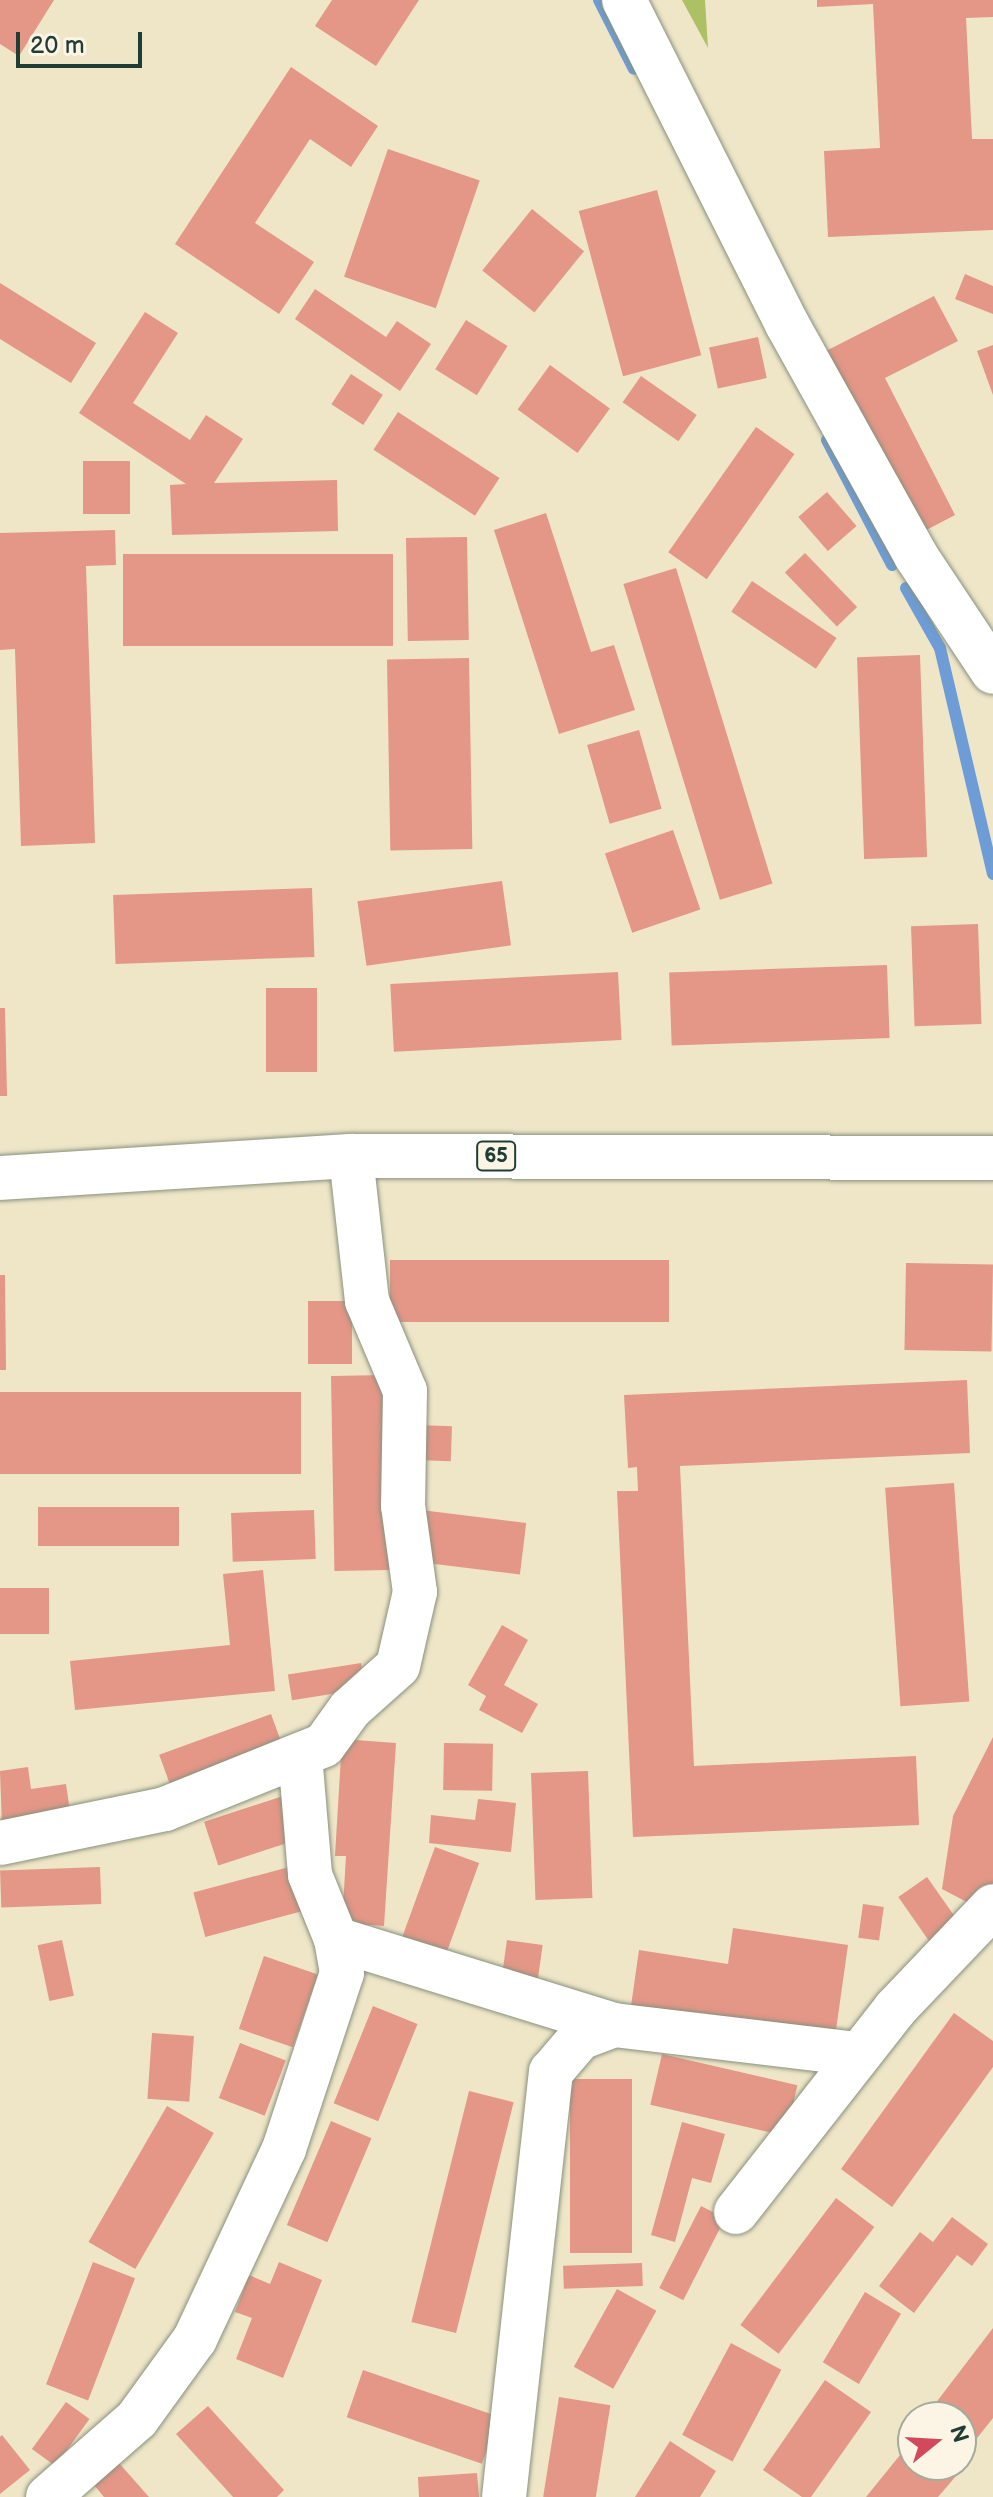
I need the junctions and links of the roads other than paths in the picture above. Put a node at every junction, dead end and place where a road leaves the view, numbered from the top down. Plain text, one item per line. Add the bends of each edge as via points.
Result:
1 (624, 0) edge
2 (993, 672) edge
3 (351, 1156) junction
4 (993, 1158) edge
5 (0, 1178) edge
6 (300, 1755) junction
7 (0, 1843) edge
8 (993, 1906) edge
9 (336, 1939) junction
10 (614, 2025) junction
11 (859, 2054) junction
12 (736, 2212) dead end
13 (48, 2497) edge
14 (504, 2497) edge

1 - 2 street via 787,324 916,556
3 - 4 street, 65
3 - 5 street, 65
3 - 6 street via 367,1301 405,1391 403,1506 412,1622 398,1666 350,1709 324,1745
6 - 7 street via 165,1809
6 - 9 street via 310,1875
8 - 11 street
9 - 10 street
9 - 13 street via 342,1973 284,2149 195,2339 137,2419
10 - 11 street
10 - 14 street via 580,2038 551,2072
11 - 12 street

